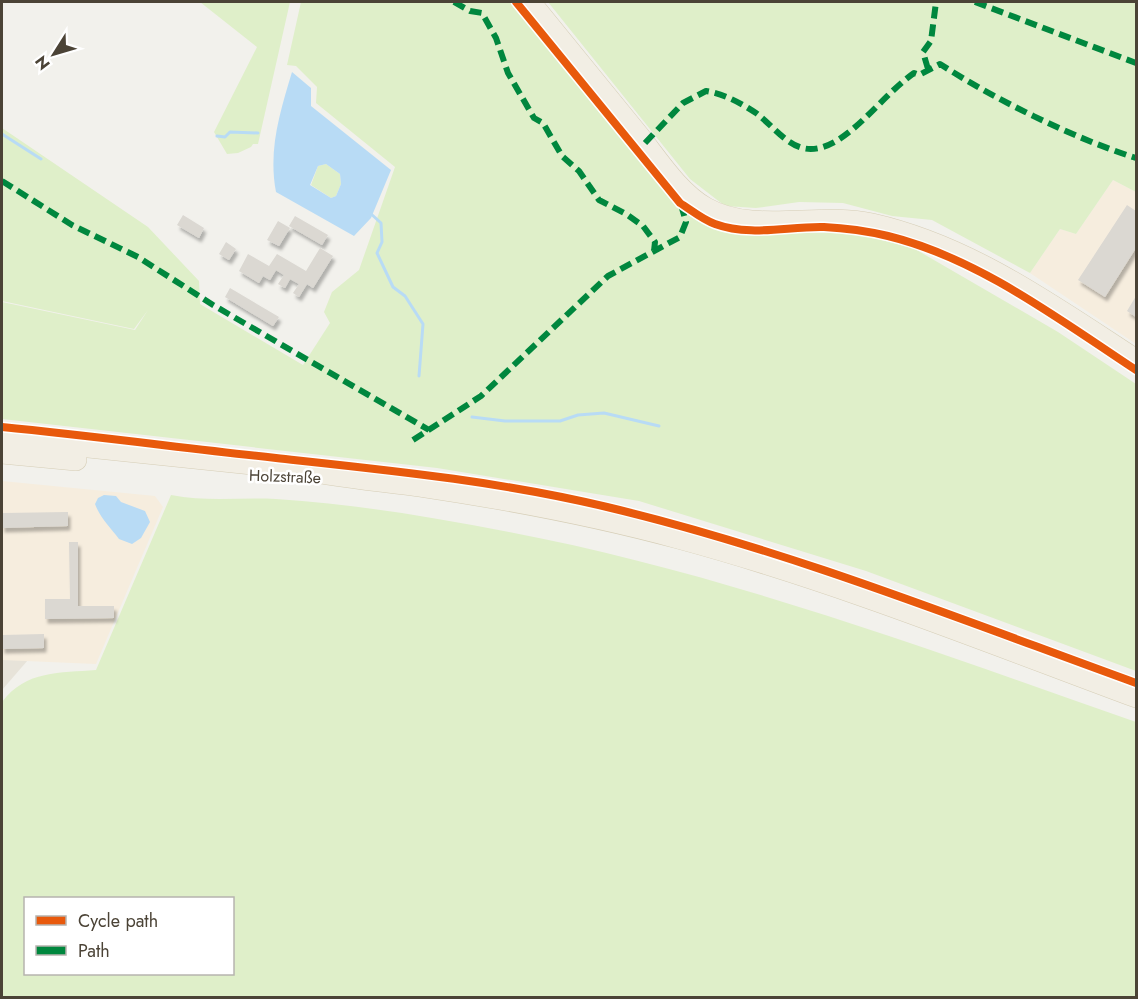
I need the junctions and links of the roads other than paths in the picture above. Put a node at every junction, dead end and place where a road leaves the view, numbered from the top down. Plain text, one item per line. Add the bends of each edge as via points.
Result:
1 (530, 2) edge
2 (1137, 360) edge
3 (2, 438) edge
4 (2, 453) edge
5 (338, 477) junction
6 (1137, 697) edge

1 - 2 main road via 675,180 705,208 743,221 820,218 869,223 918,236 978,263
3 - 5 main road, Holzstraße via 299,469
4 - 5 main road, Holzstraße via 301,479
5 - 6 main road via 522,503 677,537 847,590

